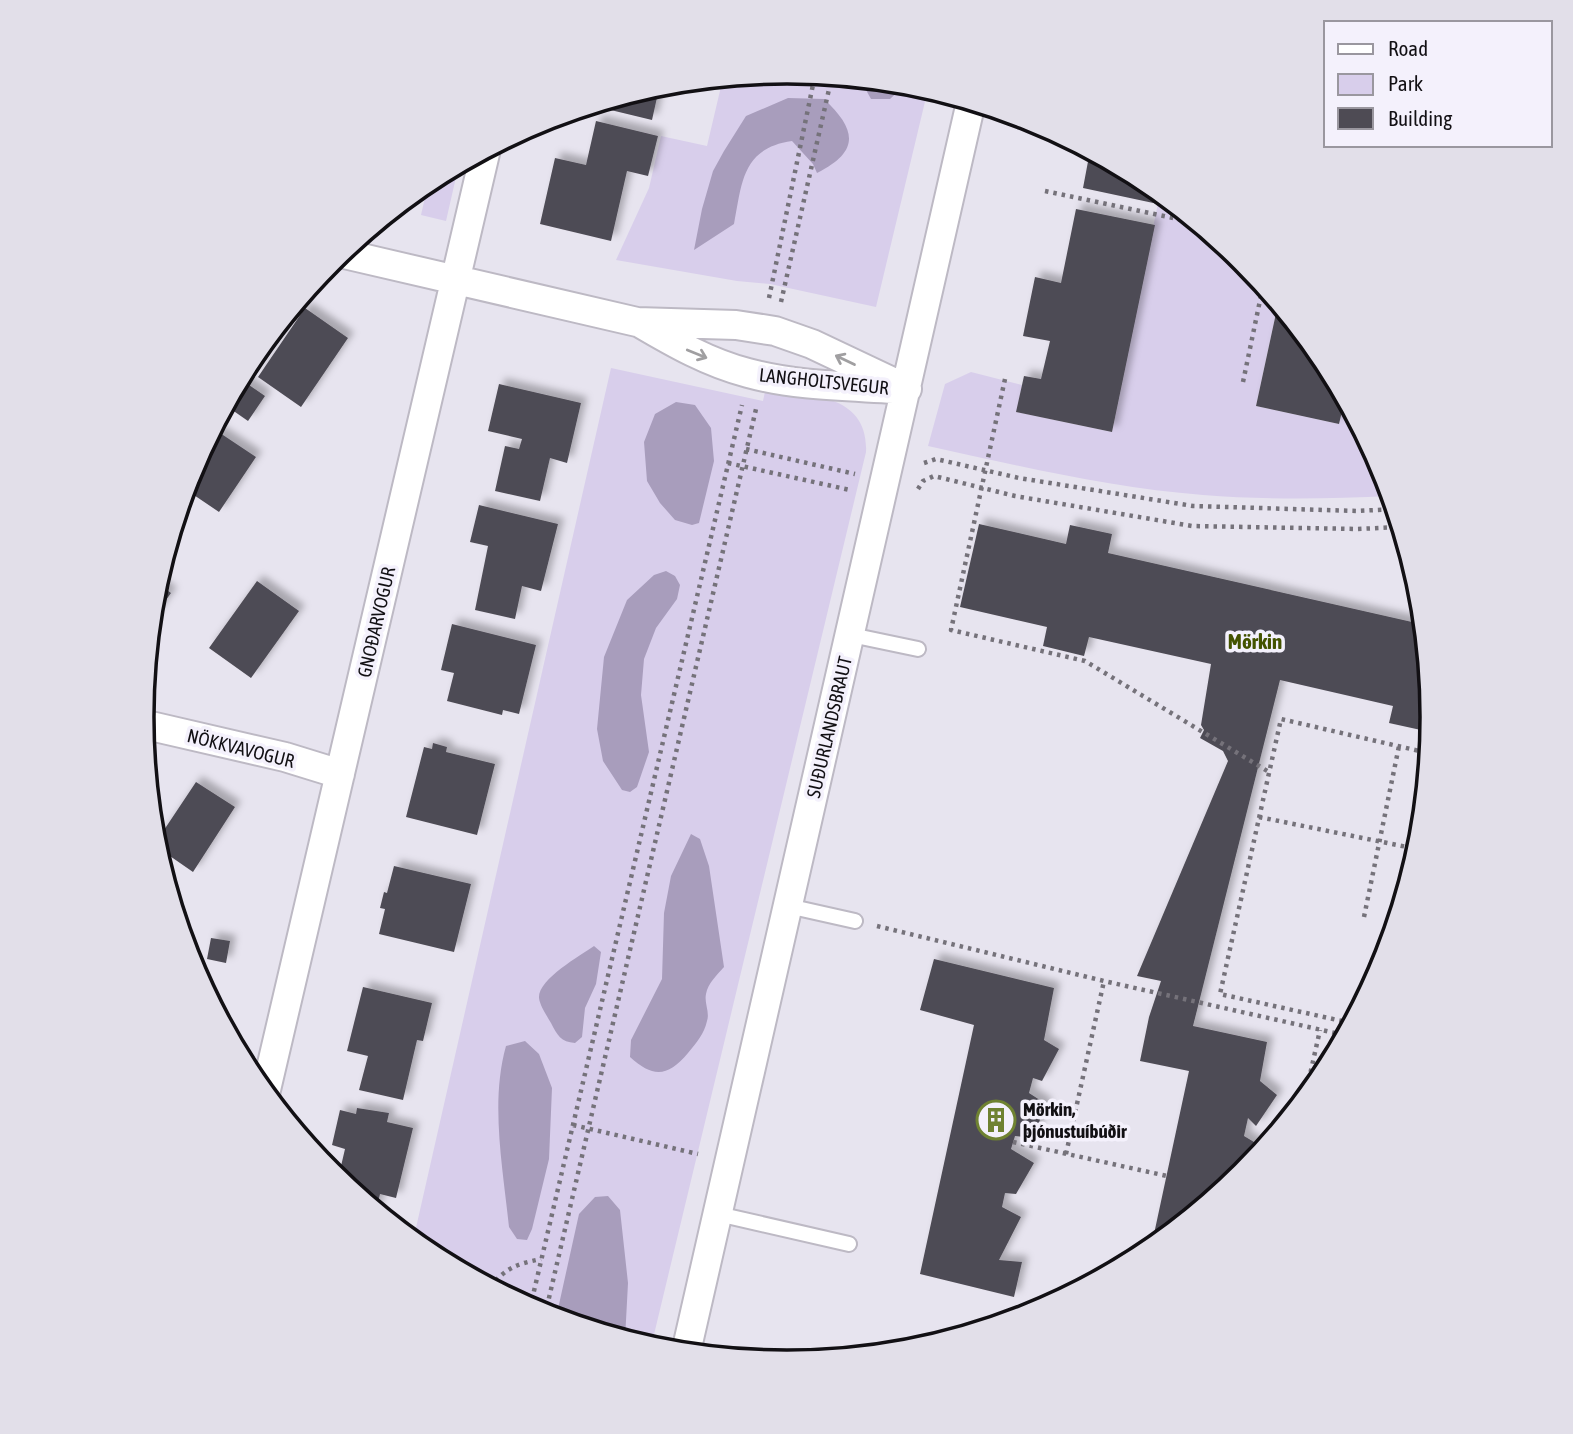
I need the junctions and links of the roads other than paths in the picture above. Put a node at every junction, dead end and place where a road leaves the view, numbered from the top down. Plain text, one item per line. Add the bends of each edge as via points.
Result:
1 (969, 112) edge
2 (483, 162) edge
3 (353, 256) edge
4 (456, 279) junction
5 (637, 321) junction
6 (907, 389) junction
7 (851, 635) junction
8 (918, 649) dead end
9 (153, 727) edge
10 (340, 774) junction
11 (788, 906) junction
12 (855, 921) road end
13 (268, 1080) edge
14 (718, 1214) junction
15 (849, 1244) dead end
16 (688, 1342) edge

1 - 6 street, SUÐURLANDSBRAUT
2 - 4 street, GNOÐARVOGUR
3 - 4 street, LANGHOLTSVEGUR
4 - 5 street, LANGHOLTSVEGUR
4 - 10 street, GNOÐARVOGUR
6 -> 5 street, LANGHOLTSVEGUR via 775,331
5 -> 6 street, LANGHOLTSVEGUR via 684,349 750,374
6 - 7 street, SUÐURLANDSBRAUT
7 - 8 lane
7 - 11 street, SUÐURLANDSBRAUT
9 - 10 street, NÖKKVAVOGUR
10 - 13 street, GNOÐARVOGUR
11 - 12 lane
11 - 14 street, SUÐURLANDSBRAUT
14 - 15 lane
14 - 16 street, SUÐURLANDSBRAUT

